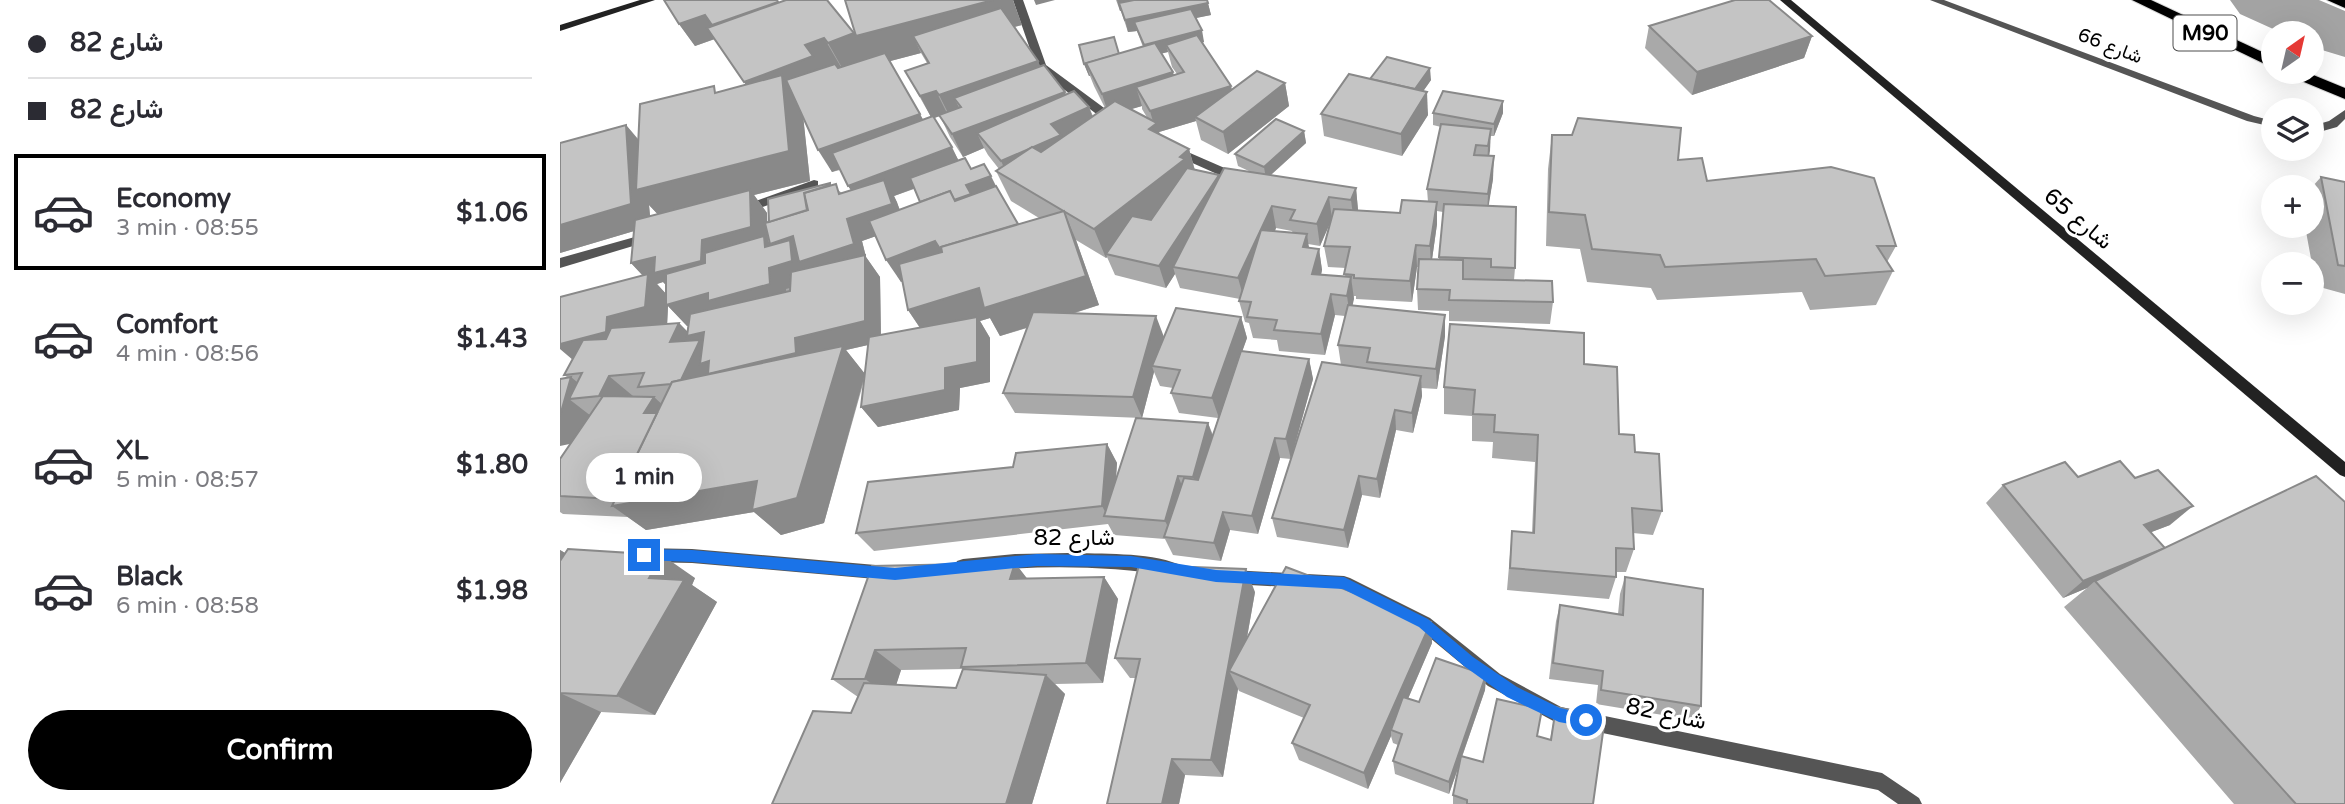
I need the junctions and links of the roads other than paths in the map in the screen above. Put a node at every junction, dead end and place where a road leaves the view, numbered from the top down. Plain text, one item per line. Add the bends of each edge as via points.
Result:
1 (650, 0) edge
2 (1018, 0) edge
3 (1785, 0) edge
4 (1935, 0) edge
5 (2139, 0) edge
6 (2334, 0) edge
7 (2345, 4) edge
8 (560, 28) edge
9 (2261, 58) edge
10 (2321, 84) edge
11 (2345, 94) edge
12 (2345, 113) edge
13 (2261, 121) edge
14 (1125, 127) edge
15 (2324, 127) edge
16 (1158, 143) edge
17 (814, 184) edge
18 (1249, 184) edge
19 (734, 212) edge
20 (659, 234) edge
21 (560, 263) edge
22 (2345, 471) edge
23 (626, 554) edge
24 (943, 568) edge
25 (907, 572) edge
26 (1192, 572) edge
27 (1216, 576) edge
28 (1913, 804) edge

1 - 8 main road
2 - 14 street via 1041,67
3 - 22 main road, شارع 65
4 - 13 street, شارع 66
5 - 9 highway, M90
6 - 7 highway
10 - 11 highway
12 - 15 street
16 - 18 street
17 - 19 street
20 - 21 street
23 - 25 street
24 - 26 street, شارع 82 via 1037,560 1131,562
27 - 28 street, شارع 82 via 1344,583 1424,623 1494,680 1559,715 1882,782

